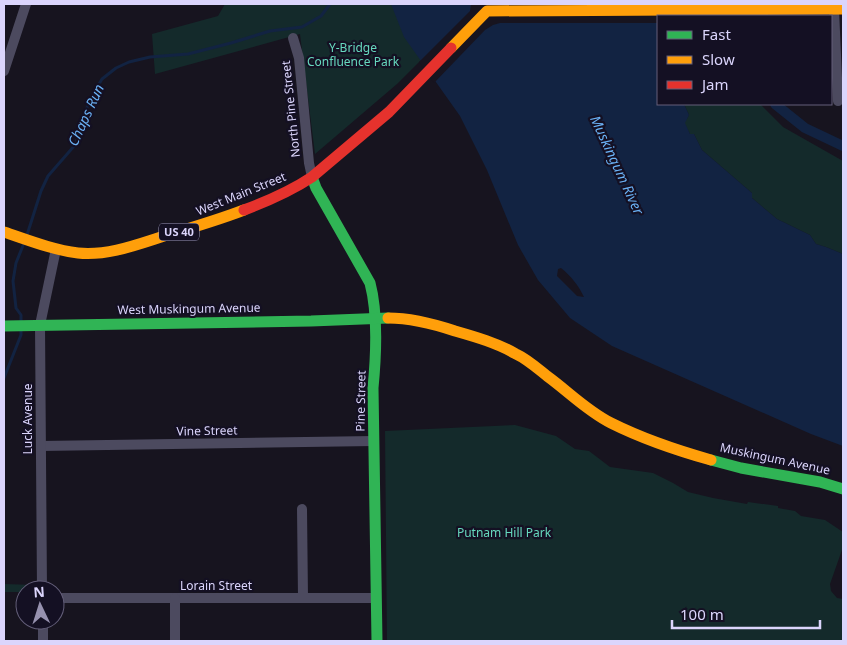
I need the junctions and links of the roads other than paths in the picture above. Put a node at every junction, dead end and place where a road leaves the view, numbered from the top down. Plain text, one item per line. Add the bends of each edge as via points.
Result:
1 (26, 4) edge
2 (486, 8) edge
3 (838, 9) edge
4 (294, 38) dead end
5 (6, 57) edge
6 (4, 71) edge
7 (838, 100) dead end
8 (312, 177) junction
9 (8, 234) edge
10 (56, 249) junction
11 (375, 318) junction
12 (34, 325) junction
13 (7, 326) edge
14 (374, 441) junction
15 (41, 446) junction
16 (843, 489) edge
17 (302, 510) dead end
18 (42, 580) edge
19 (65, 598) edge
20 (175, 598) junction
21 (303, 598) junction
22 (376, 598) junction
23 (175, 641) edge
24 (377, 641) edge

1 - 5 street
2 - 3 main road, US 40
2 - 8 main road, West Main Street / US 40 via 406,94
3 - 7 street
4 - 8 street, North Pine Street
5 - 6 street
8 - 10 main road, West Main Street / US 40 via 265,202 134,246 96,254
8 - 11 main road, Pine Street via 370,283
9 - 10 main road, West Main Street / US 40
10 - 12 street, Luck Avenue
11 - 12 main road, West Muskingum Avenue
11 - 14 main road, Pine Street
11 - 16 main road, Muskingum Avenue via 400,318 484,339 517,354 611,423 689,454
12 - 13 main road, West Muskingum Avenue
12 - 15 street, Luck Avenue
14 - 15 street, Vine Street
14 - 22 main road, Pine Street
15 - 18 street, Luck Avenue
17 - 21 street
19 - 20 street, Lorain Street
20 - 21 street, Lorain Street
20 - 23 street
21 - 22 street, Lorain Street
22 - 24 main road, Pine Street

